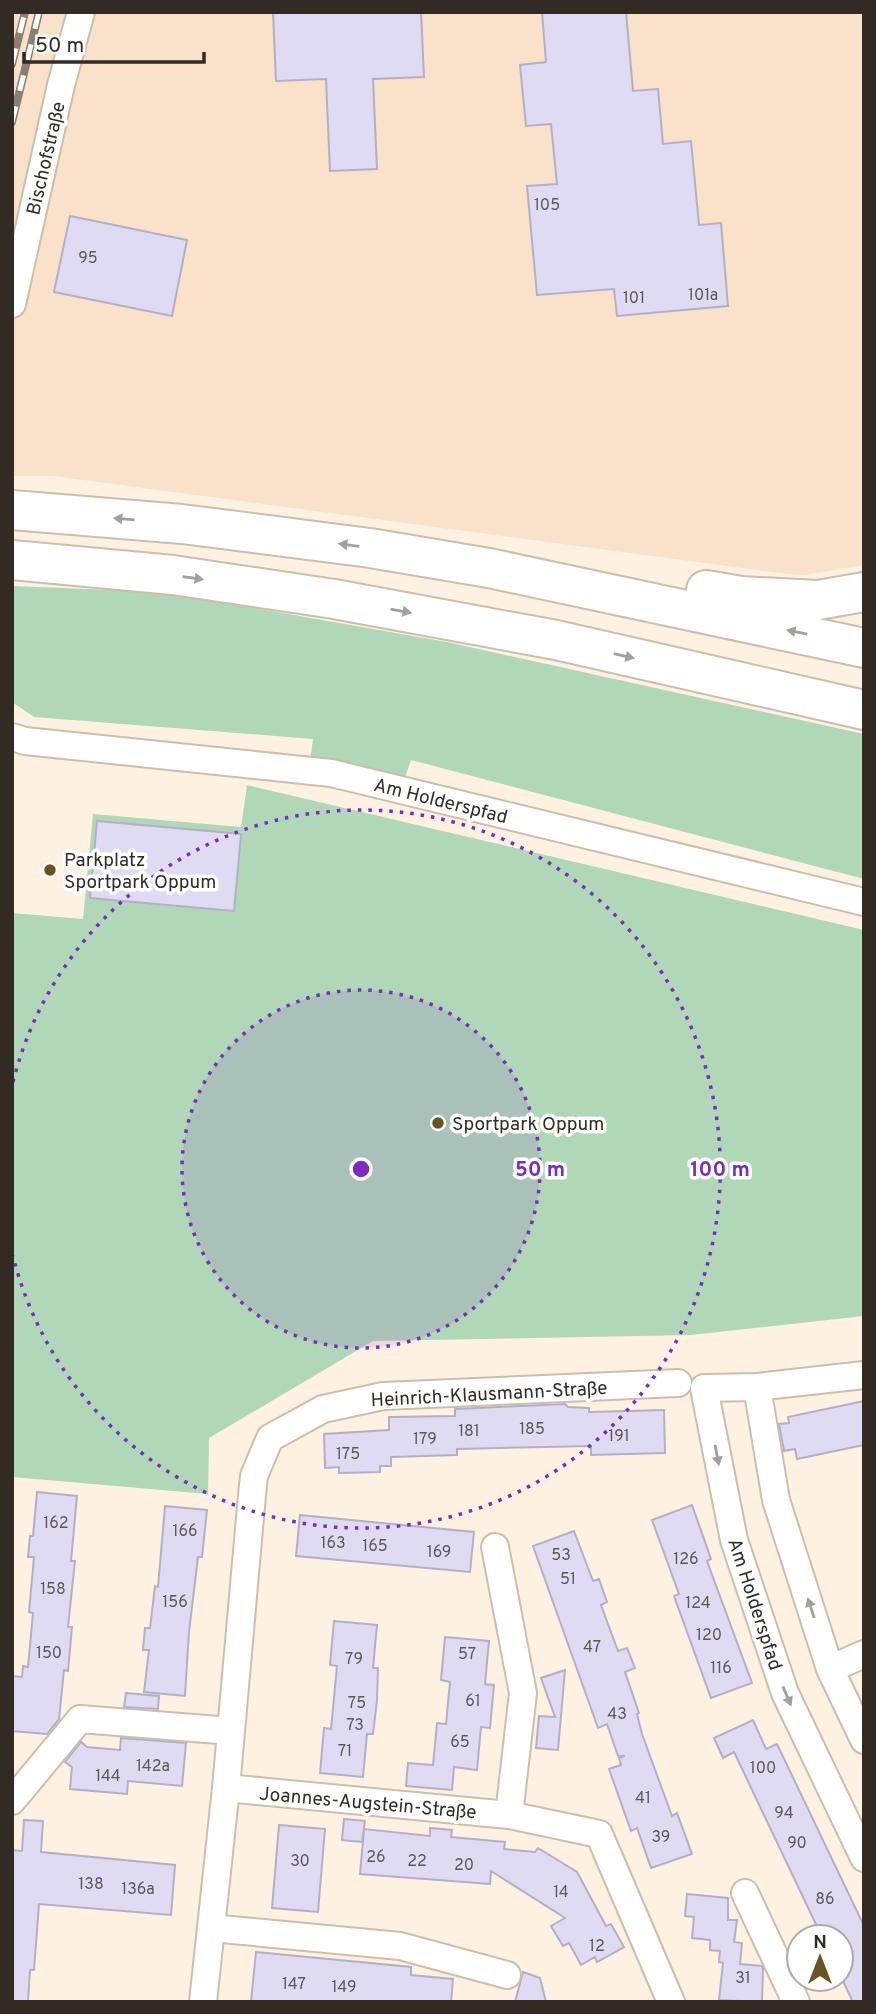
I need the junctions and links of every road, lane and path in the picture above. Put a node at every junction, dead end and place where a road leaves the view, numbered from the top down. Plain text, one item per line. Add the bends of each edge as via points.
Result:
1 (81, 12) edge
2 (12, 304) edge
3 (24, 510) edge
4 (20, 560) edge
5 (489, 568) junction
6 (864, 592) edge
7 (864, 648) edge
8 (864, 710) edge
9 (12, 737) edge
10 (864, 902) edge
11 (864, 1375) edge
12 (691, 1385) junction
13 (757, 1387) junction
14 (495, 1548) dead end
15 (864, 1654) edge
16 (830, 1669) junction
17 (231, 1731) junction
18 (864, 1740) edge
19 (226, 1788) junction
20 (12, 1801) edge
21 (509, 1815) junction
22 (864, 1858) edge
23 (745, 1893) dead end
24 (211, 1928) junction
25 (507, 1975) dead end
26 (203, 2002) edge
27 (671, 2002) edge
28 (796, 2002) edge

1 - 2 street, Bischofstraße
5 -> 3 highway via 182,524
4 -> 8 highway via 173,575 334,599 556,640
5 - 6 highway via 535,559 741,596 818,600
7 -> 5 highway
9 - 10 street, Am Holderspfad via 331,773
11 - 13 street
12 - 13 street
12 - 17 street, Heinrich-Klausmann-Straße via 383,1396 323,1409 270,1438 254,1476
12 -> 22 street, Am Holderspfad via 734,1540 785,1693
16 -> 13 street via 776,1500
14 - 21 street via 523,1693
15 - 16 street
16 - 18 street
17 - 19 street, Heinrich-Klausmann-Straße
17 - 20 street via 80,1719
19 - 21 street, Joannes-Augstein-Straße
19 - 24 street, Heinrich-Klausmann-Straße
21 - 27 street, Joannes-Augstein-Straße via 599,1834
23 - 28 street
24 - 25 street via 400,1945
24 - 26 street, Heinrich-Klausmann-Straße

